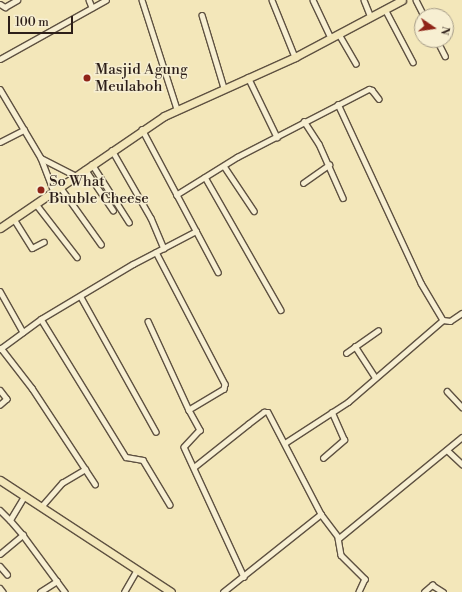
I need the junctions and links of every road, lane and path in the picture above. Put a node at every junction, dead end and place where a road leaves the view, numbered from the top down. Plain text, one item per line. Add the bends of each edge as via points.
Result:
1 (17, 0) edge
2 (89, 0) edge
3 (106, 0) edge
4 (142, 0) edge
5 (272, 0) edge
6 (313, 0) edge
7 (364, 0) edge
8 (402, 0) edge
9 (0, 4) edge
10 (92, 7) junction
11 (385, 9) junction
12 (202, 15) dead end
13 (371, 17) junction
14 (339, 34) junction
15 (331, 38) junction
16 (440, 48) edge
17 (445, 56) dead end
18 (295, 57) junction
19 (0, 59) edge
20 (413, 62) dead end
21 (356, 63) dead end
22 (248, 77) junction
23 (0, 88) edge
24 (224, 88) junction
25 (379, 99) dead end
26 (338, 104) junction
27 (177, 109) junction
28 (304, 121) junction
29 (142, 129) junction
30 (24, 130) junction
31 (277, 137) junction
32 (0, 142) edge
33 (112, 150) junction
34 (41, 158) junction
35 (92, 164) junction
36 (329, 164) junction
37 (224, 166) junction
38 (85, 169) junction
39 (76, 176) junction
40 (205, 177) junction
41 (303, 183) dead end
42 (58, 190) junction
43 (176, 195) junction
44 (343, 198) dead end
45 (36, 204) junction
46 (113, 210) dead end
47 (254, 211) dead end
48 (14, 219) junction
49 (129, 222) dead end
50 (0, 228) edge
51 (196, 231) junction
52 (44, 242) dead end
53 (101, 244) dead end
54 (164, 248) junction
55 (156, 252) junction
56 (77, 257) dead end
57 (218, 272) dead end
58 (1, 294) edge
59 (81, 297) junction
60 (281, 310) dead end
61 (462, 313) edge
62 (41, 320) junction
63 (443, 320) junction
64 (148, 321) dead end
65 (378, 331) dead end
66 (23, 332) junction
67 (355, 346) junction
68 (1, 348) edge
69 (346, 353) dead end
70 (375, 377) junction
71 (0, 390) edge
72 (447, 391) dead end
73 (0, 405) edge
74 (462, 407) edge
75 (189, 410) junction
76 (332, 412) junction
77 (156, 432) dead end
78 (462, 437) edge
79 (285, 443) junction
80 (448, 450) junction
81 (323, 458) dead end
82 (462, 464) edge
83 (194, 467) junction
84 (85, 469) junction
85 (0, 480) edge
86 (95, 484) dead end
87 (24, 497) junction
88 (170, 505) dead end
89 (41, 507) junction
90 (0, 510) edge
91 (321, 514) junction
92 (10, 520) junction
93 (24, 535) junction
94 (338, 538) junction
95 (0, 554) edge
96 (0, 566) edge
97 (136, 571) junction
98 (7, 574) dead end
99 (244, 577) junction
100 (57, 581) junction
101 (0, 588) edge
102 (3, 592) edge
103 (40, 592) edge
104 (65, 592) edge
105 (124, 592) edge
106 (171, 592) edge
107 (223, 592) edge
108 (359, 592) edge
109 (424, 592) edge
110 (443, 592) edge

1 - 9 street via 5,7
2 - 10 street
3 - 10 street
4 - 27 street
5 - 18 street
6 - 15 street
7 - 13 street
8 - 11 main road
10 - 19 street
11 - 13 main road
11 - 20 street
12 - 24 street
13 - 14 main road
14 - 15 main road
14 - 21 street
15 - 18 main road
16 - 17 street
18 - 22 main road
22 - 24 main road
22 - 31 street
23 - 30 street
24 - 27 main road
25 - 26 street via 369,89
26 - 28 street
26 - 63 street via 422,282
27 - 29 main road
28 - 31 street
28 - 36 street
29 - 33 main road
29 - 43 street
30 - 32 street
30 - 34 street
31 - 37 street
33 - 35 main road
33 - 54 street via 151,218
34 - 39 street
34 - 42 street
35 - 38 main road
35 - 49 street
36 - 41 street
36 - 44 street
37 - 40 street
37 - 47 street
38 - 39 main road
38 - 46 street
39 - 42 main road
40 - 43 street
40 - 60 street
42 - 45 main road
42 - 53 street
43 - 51 street
45 - 48 main road
45 - 56 street
48 - 50 main road
48 - 52 street via 32,248
51 - 54 street
51 - 57 street
54 - 55 street
55 - 59 street
55 - 75 street via 225,384 224,389
58 - 66 street
59 - 62 street
59 - 77 street
61 - 63 street via 450,321
62 - 66 street
62 - 88 street via 126,457 143,460
63 - 70 street
64 - 75 street
65 - 67 street
66 - 68 street
67 - 69 street
67 - 70 street
68 - 84 street via 32,388
70 - 76 street via 348,402
71 - 73 street via 7,399
72 - 74 street
75 - 83 street via 200,430 184,444
76 - 79 street
76 - 81 street via 344,440
78 - 80 street
79 - 83 street via 271,415 264,412
79 - 91 street
80 - 82 street
80 - 94 street
83 - 99 street
84 - 86 street
84 - 89 street via 62,483
85 - 87 main road
87 - 89 main road
87 - 92 street
89 - 97 main road
90 - 92 street
91 - 94 street
91 - 99 street
92 - 93 street
93 - 95 street
93 - 100 street
94 - 108 street via 341,555 365,579
96 - 98 street
97 - 105 street
97 - 106 main road
99 - 107 street
100 - 103 street
100 - 104 street
101 - 102 street
109 - 110 street via 432,585

